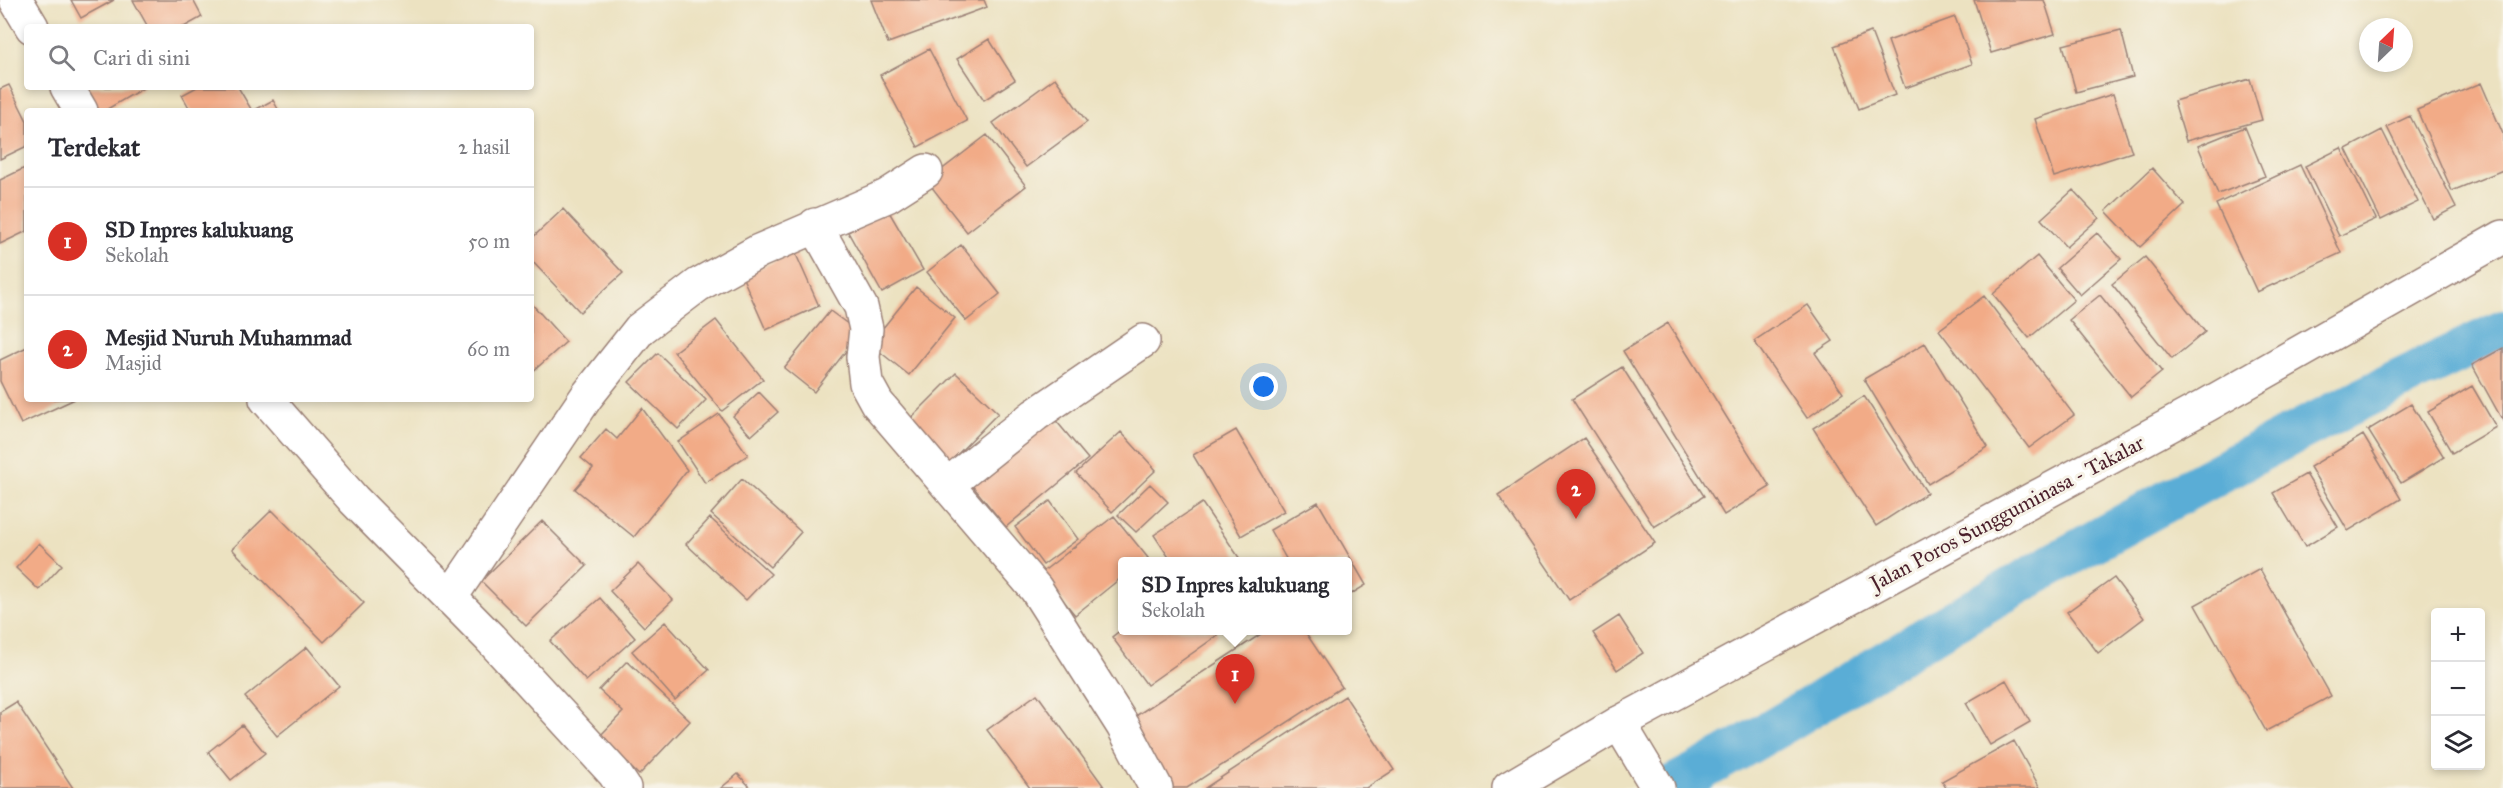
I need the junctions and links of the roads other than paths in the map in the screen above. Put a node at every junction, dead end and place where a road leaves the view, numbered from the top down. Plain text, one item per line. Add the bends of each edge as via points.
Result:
1 (16, 0) edge
2 (30, 24) edge
3 (69, 90) edge
4 (79, 108) edge
5 (926, 171) dead end
6 (815, 225) junction
7 (2503, 237) edge
8 (1143, 341) dead end
9 (269, 402) edge
10 (947, 485) junction
11 (450, 598) junction
12 (1620, 723) junction
13 (1655, 783) edge
14 (624, 788) edge
15 (1156, 788) edge
16 (1509, 788) edge

1 - 2 main road
3 - 4 main road
5 - 6 main road via 887,196
6 - 10 main road via 861,307 866,329 862,357 866,383 877,403
6 - 11 main road via 698,285 640,329 587,396
7 - 12 main road, Jalan Poros Sungguminasa - Takalar via 2197,411
8 - 10 main road via 1027,421
9 - 11 main road via 354,500
10 - 15 main road via 1036,589 1123,726
11 - 14 main road
12 - 13 main road
12 - 16 main road, Jalan Poros Sungguminasa - Takalar

